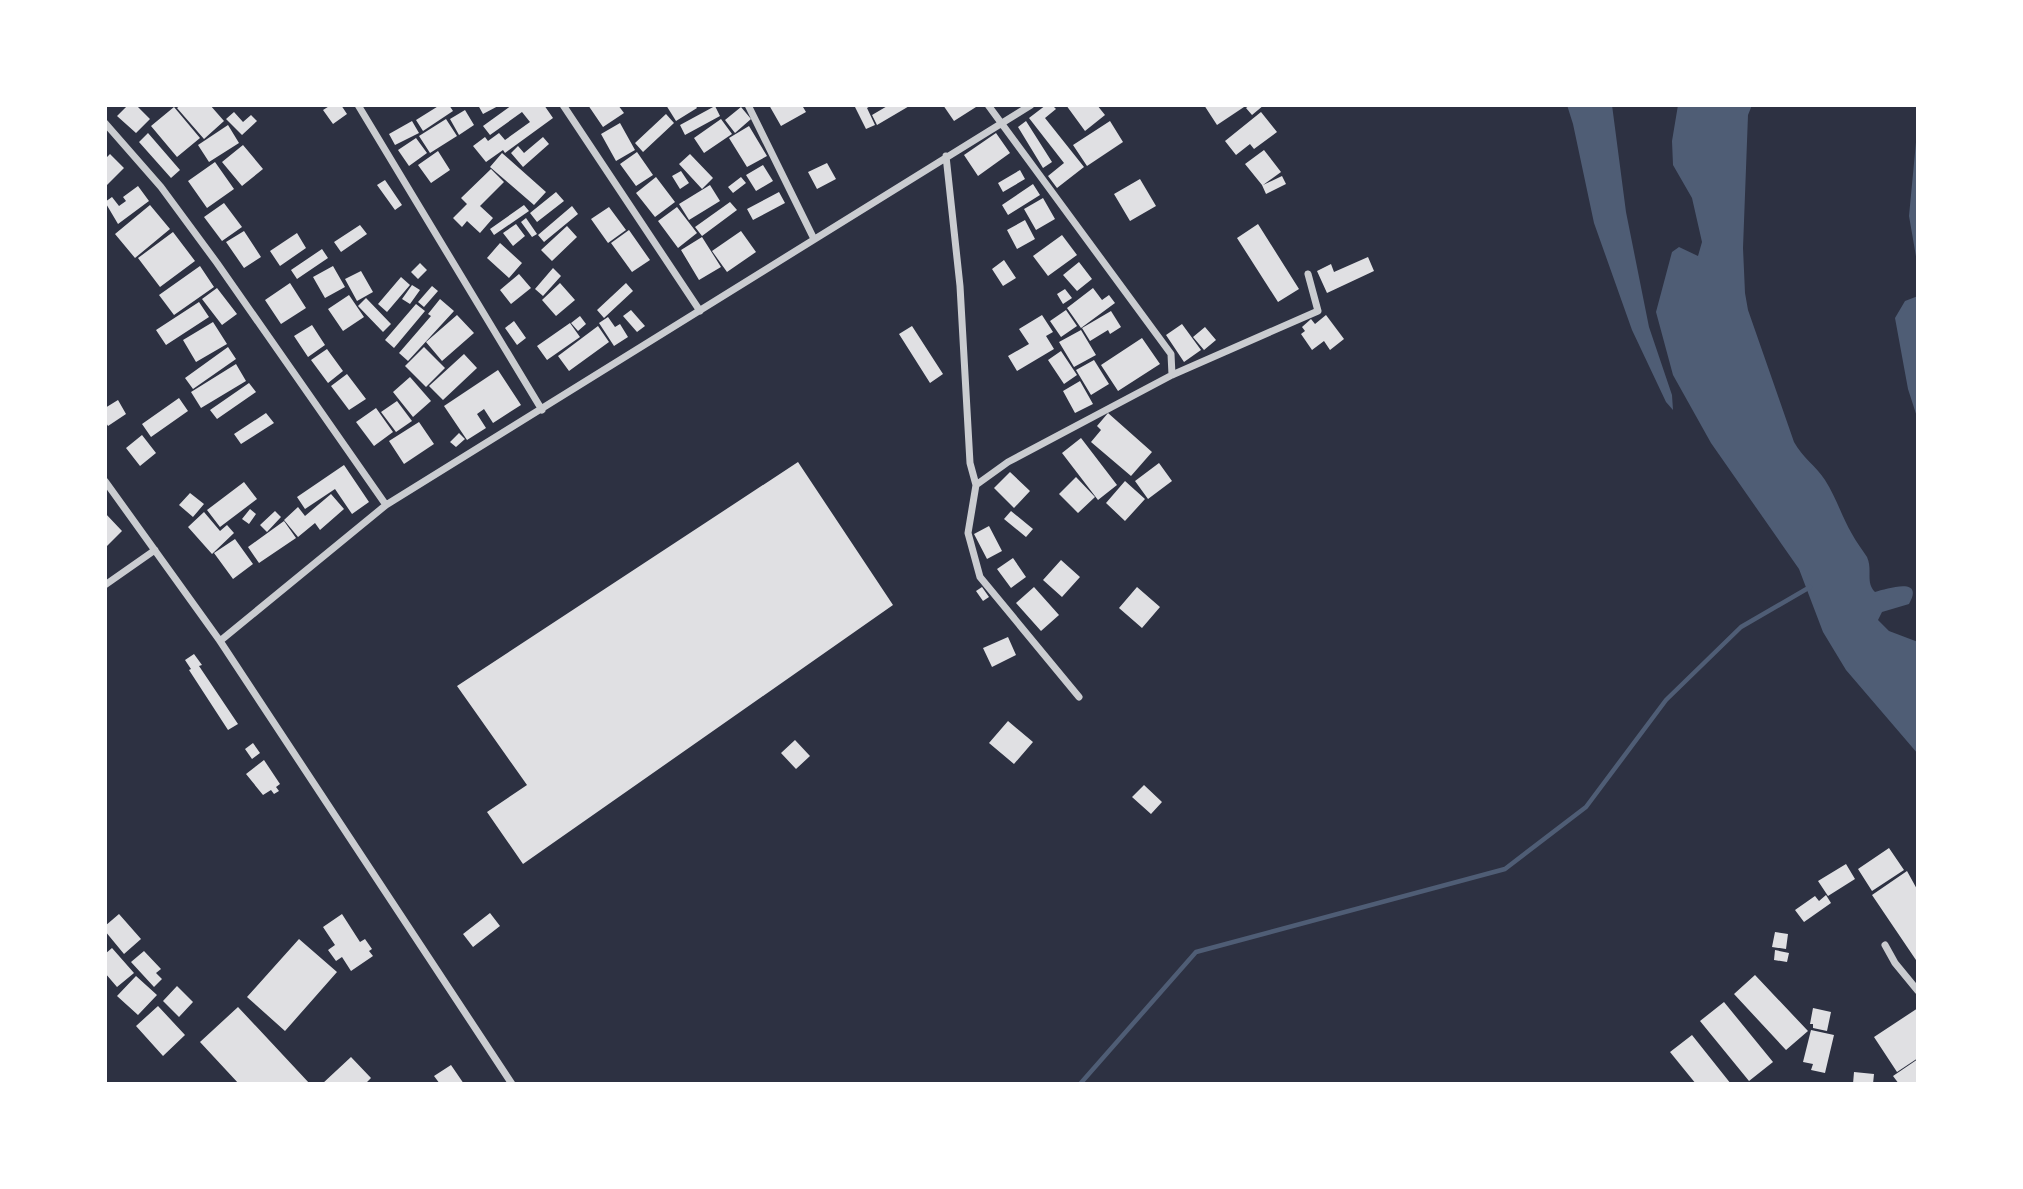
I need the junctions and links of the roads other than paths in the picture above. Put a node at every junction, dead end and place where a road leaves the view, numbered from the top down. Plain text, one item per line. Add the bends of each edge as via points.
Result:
1 (358, 105) edge
2 (563, 105) edge
3 (748, 105) edge
4 (988, 105) edge
5 (1031, 105) edge
6 (105, 123) edge
7 (1000, 123) junction
8 (946, 156) junction
9 (814, 239) junction
10 (1308, 274) dead end
11 (700, 311) junction
12 (1172, 375) junction
13 (542, 410) junction
14 (105, 481) edge
15 (976, 485) junction
16 (386, 505) junction
17 (155, 550) junction
18 (105, 586) edge
19 (220, 641) junction
20 (1079, 697) dead end
21 (1885, 945) dead end
22 (1918, 991) edge
23 (512, 1084) edge

1 - 13 street
2 - 11 street
3 - 9 street
4 - 7 street
5 - 7 street
6 - 16 street via 161,187 217,263
7 - 8 street
7 - 12 street via 1171,354
8 - 9 street
8 - 15 street via 960,286 970,463
9 - 11 street
10 - 12 street via 1318,311
11 - 13 street
12 - 15 street via 1008,462
13 - 16 street
14 - 17 street
15 - 20 street via 968,533 980,577
16 - 19 street
17 - 18 street
17 - 19 street
19 - 23 street
21 - 22 street

